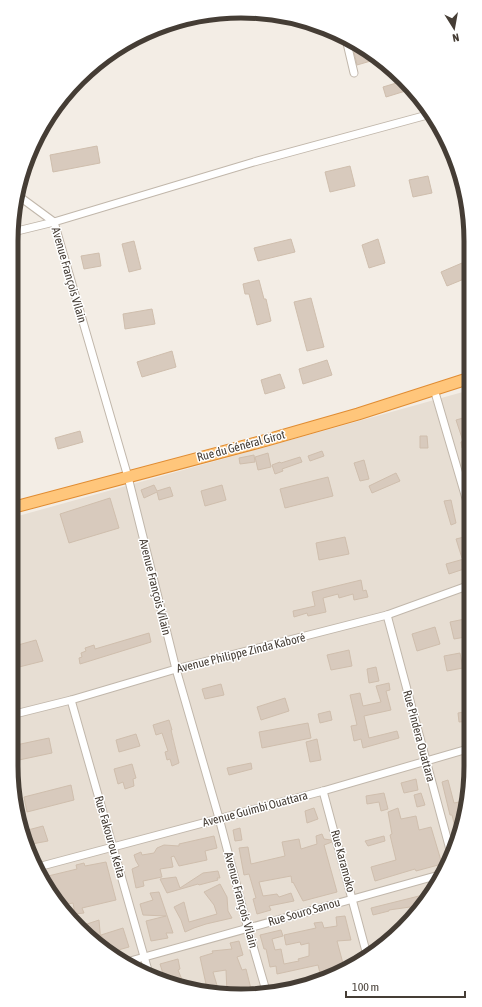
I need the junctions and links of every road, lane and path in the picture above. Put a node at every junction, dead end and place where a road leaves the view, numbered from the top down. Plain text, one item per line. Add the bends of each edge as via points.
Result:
1 (348, 46) edge
2 (354, 73) dead end
3 (425, 116) edge
4 (22, 198) edge
5 (54, 222) junction
6 (18, 231) edge
7 (464, 380) edge
8 (434, 389) junction
9 (128, 477) junction
10 (464, 492) edge
11 (18, 506) edge
12 (464, 587) edge
13 (387, 615) junction
14 (176, 669) junction
15 (71, 700) junction
16 (18, 713) edge
17 (464, 750) edge
18 (425, 761) junction
19 (323, 791) junction
20 (219, 818) junction
21 (449, 846) edge
22 (114, 847) junction
23 (42, 866) edge
24 (435, 876) edge
25 (353, 898) junction
26 (248, 929) junction
27 (366, 950) edge
28 (144, 957) junction
29 (132, 960) edge
30 (147, 968) edge
31 (265, 988) edge

1 - 2 street
3 - 5 street via 254,162
4 - 5 street, Avenue François Vilain
5 - 6 street
5 - 9 street, Avenue François Vilain
7 - 8 highway, Rue du Général Girot
8 - 9 highway, Rue du Général Girot via 358,414
8 - 10 street
9 - 11 highway, Rue du Général Girot
9 - 14 street, Avenue François Vilain
12 - 13 street, Avenue Philippe Zinda Kaboré
13 - 14 street, Avenue Philippe Zinda Kaboré
13 - 18 street, Rue Pindera Ouattara
14 - 15 street, Avenue Philippe Zinda Kaboré
14 - 20 street, Avenue François Vilain
15 - 16 street, Avenue Philippe Zinda Kaboré
15 - 22 street, Rue Fakourou Keita
17 - 18 street, Avenue Guimbi Ouattara
18 - 19 street, Avenue Guimbi Ouattara
18 - 21 street, Rue Pindera Ouattara
19 - 20 street, Avenue Guimbi Ouattara
19 - 25 street, Rue Karamoko
20 - 22 street, Avenue Guimbi Ouattara
20 - 26 street, Avenue François Vilain
22 - 23 street, Avenue Guimbi Ouattara
22 - 28 street, Rue Fakourou Keita
24 - 25 street, Rue Souro Sanou
25 - 26 street, Rue Souro Sanou
25 - 27 street, Rue Karamoko
26 - 28 street, Rue Souro Sanou
26 - 31 street, Avenue François Vilain
28 - 29 street, Rue Souro Sanou
28 - 30 street, Rue Fakourou Keita

